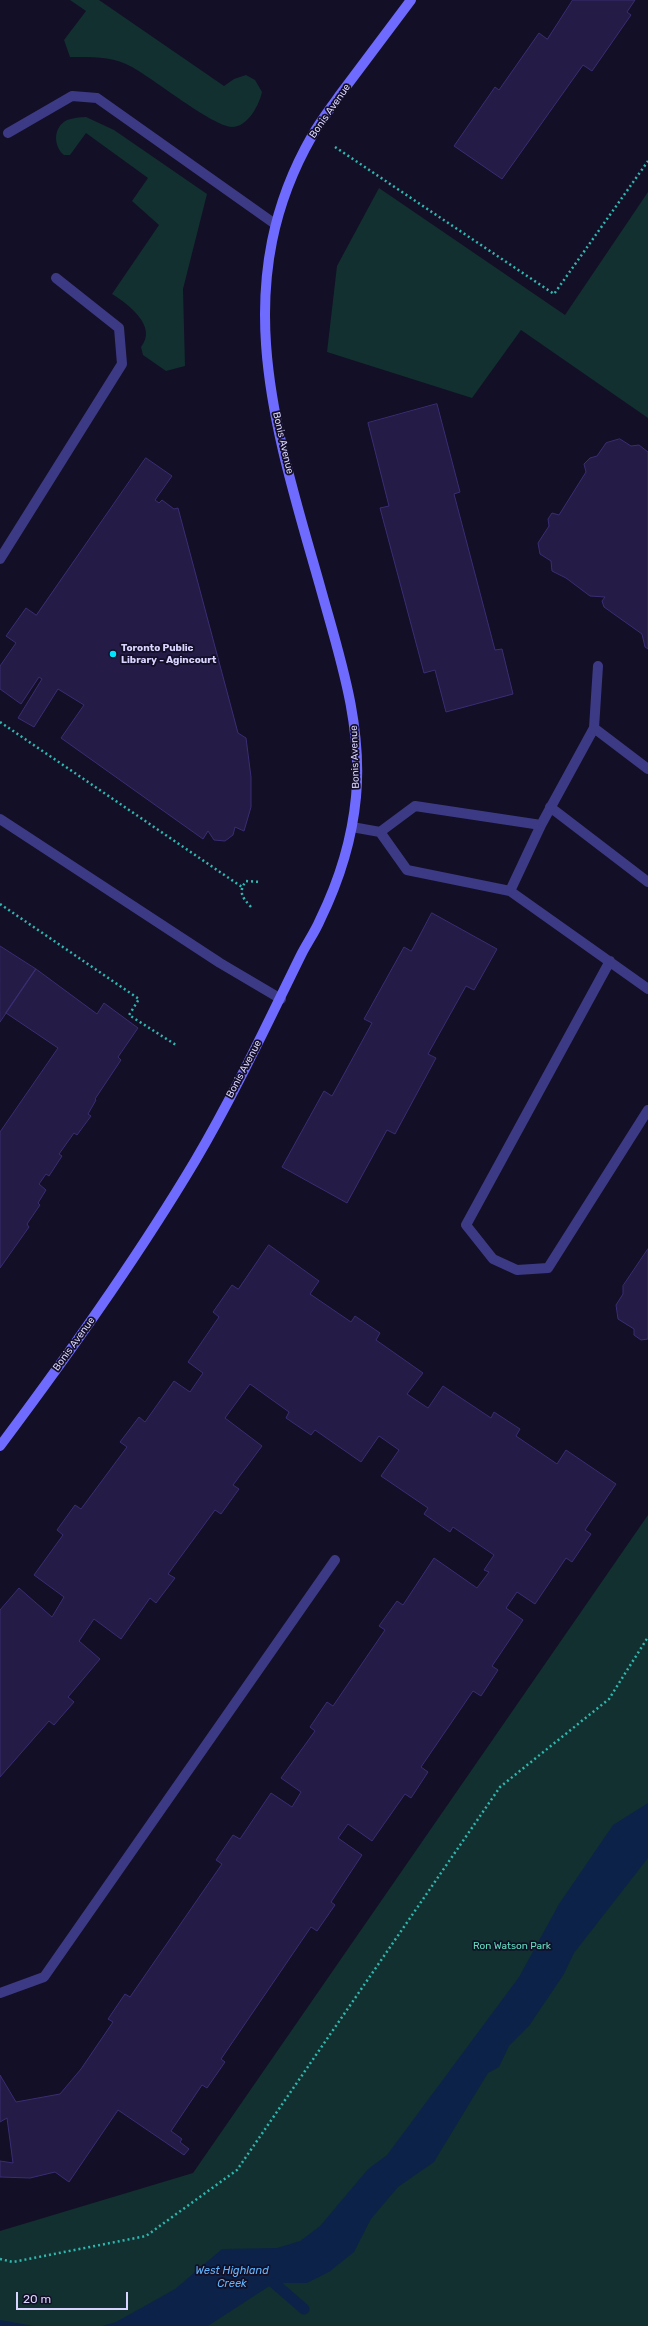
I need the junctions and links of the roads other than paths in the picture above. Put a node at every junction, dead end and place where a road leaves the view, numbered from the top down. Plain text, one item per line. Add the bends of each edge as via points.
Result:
1 (411, 0) edge
2 (8, 133) dead end
3 (275, 224) junction
4 (56, 278) dead end
5 (0, 559) edge
6 (598, 666) dead end
7 (594, 728) junction
8 (648, 769) edge
9 (550, 807) junction
10 (0, 819) edge
11 (541, 825) junction
12 (352, 827) junction
13 (380, 832) junction
14 (648, 882) edge
15 (510, 891) junction
16 (610, 961) junction
17 (648, 990) edge
18 (281, 999) junction
19 (648, 1110) edge
20 (0, 1446) edge
21 (335, 1560) dead end
22 (0, 1993) edge

1 - 3 street, Bonis Avenue via 313,132 294,171
2 - 3 lane via 72,96 97,98
3 - 12 street, Bonis Avenue via 264,292 266,360 296,503 350,694 356,738 356,794
4 - 5 lane via 119,328 122,364
6 - 7 lane
7 - 8 lane
7 - 9 lane
9 - 11 lane
9 - 14 lane
10 - 18 lane via 220,963
11 - 13 lane via 415,806
11 - 15 lane
12 - 13 lane
12 - 18 street, Bonis Avenue via 333,892
13 - 15 lane via 407,870
15 - 16 lane
16 - 17 lane
16 - 19 lane via 466,1225 493,1259 517,1270 548,1268
18 - 20 street, Bonis Avenue via 197,1157 156,1223 81,1336
21 - 22 lane via 44,1977

